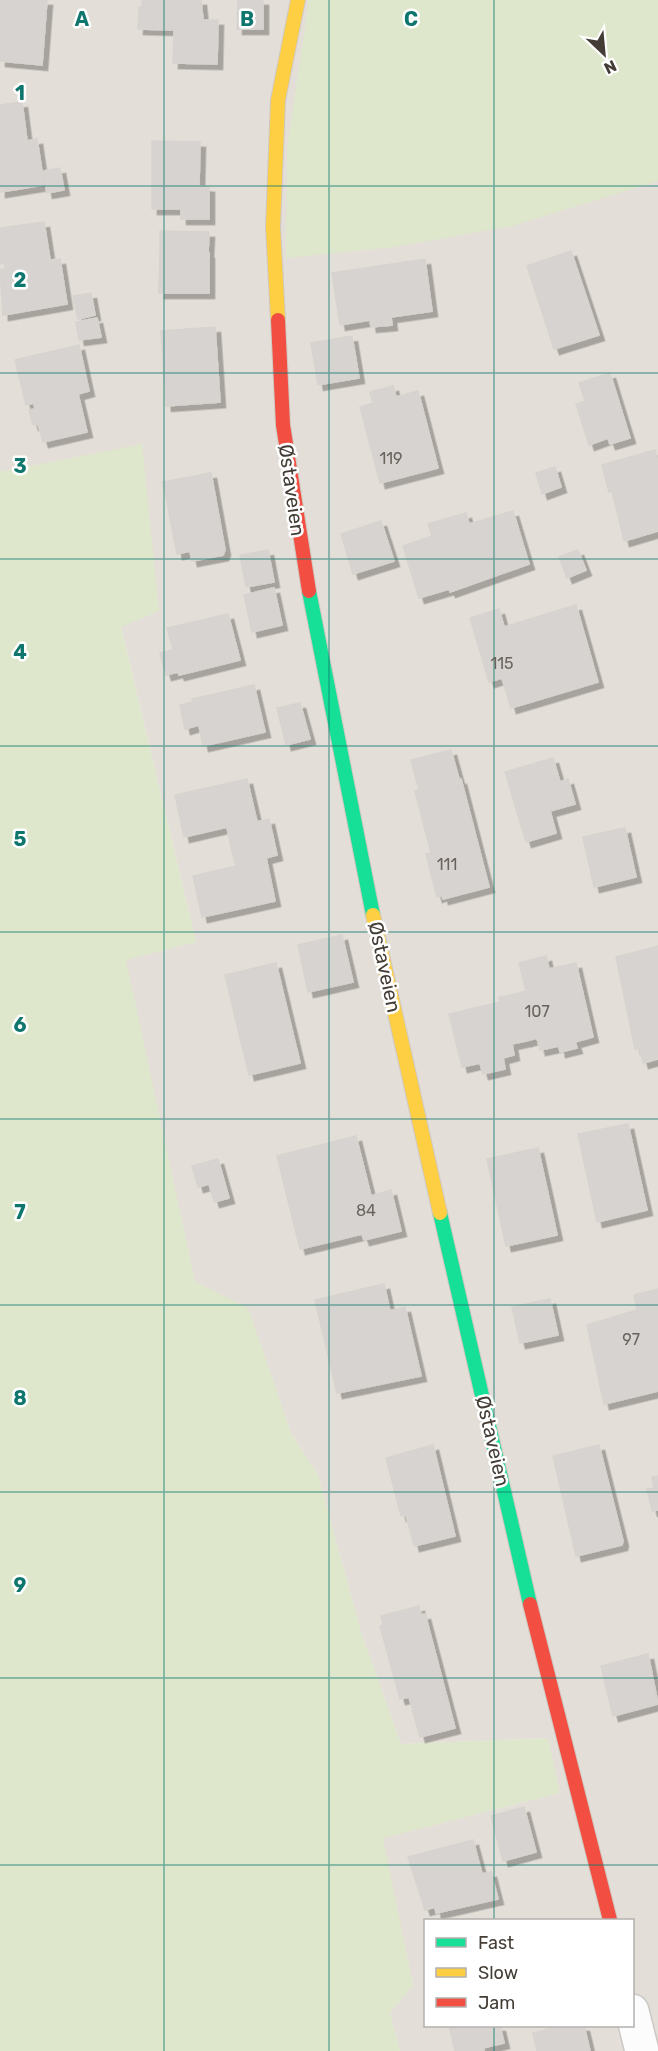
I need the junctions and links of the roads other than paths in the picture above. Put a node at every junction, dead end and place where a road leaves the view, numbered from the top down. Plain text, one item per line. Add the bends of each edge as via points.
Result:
1 (298, 0) edge
2 (610, 1919) edge
3 (634, 2015) edge
4 (642, 2051) edge

1 - 2 street, Østaveien via 278,100 273,227 283,425 298,533 411,1089 545,1667
3 - 4 street

